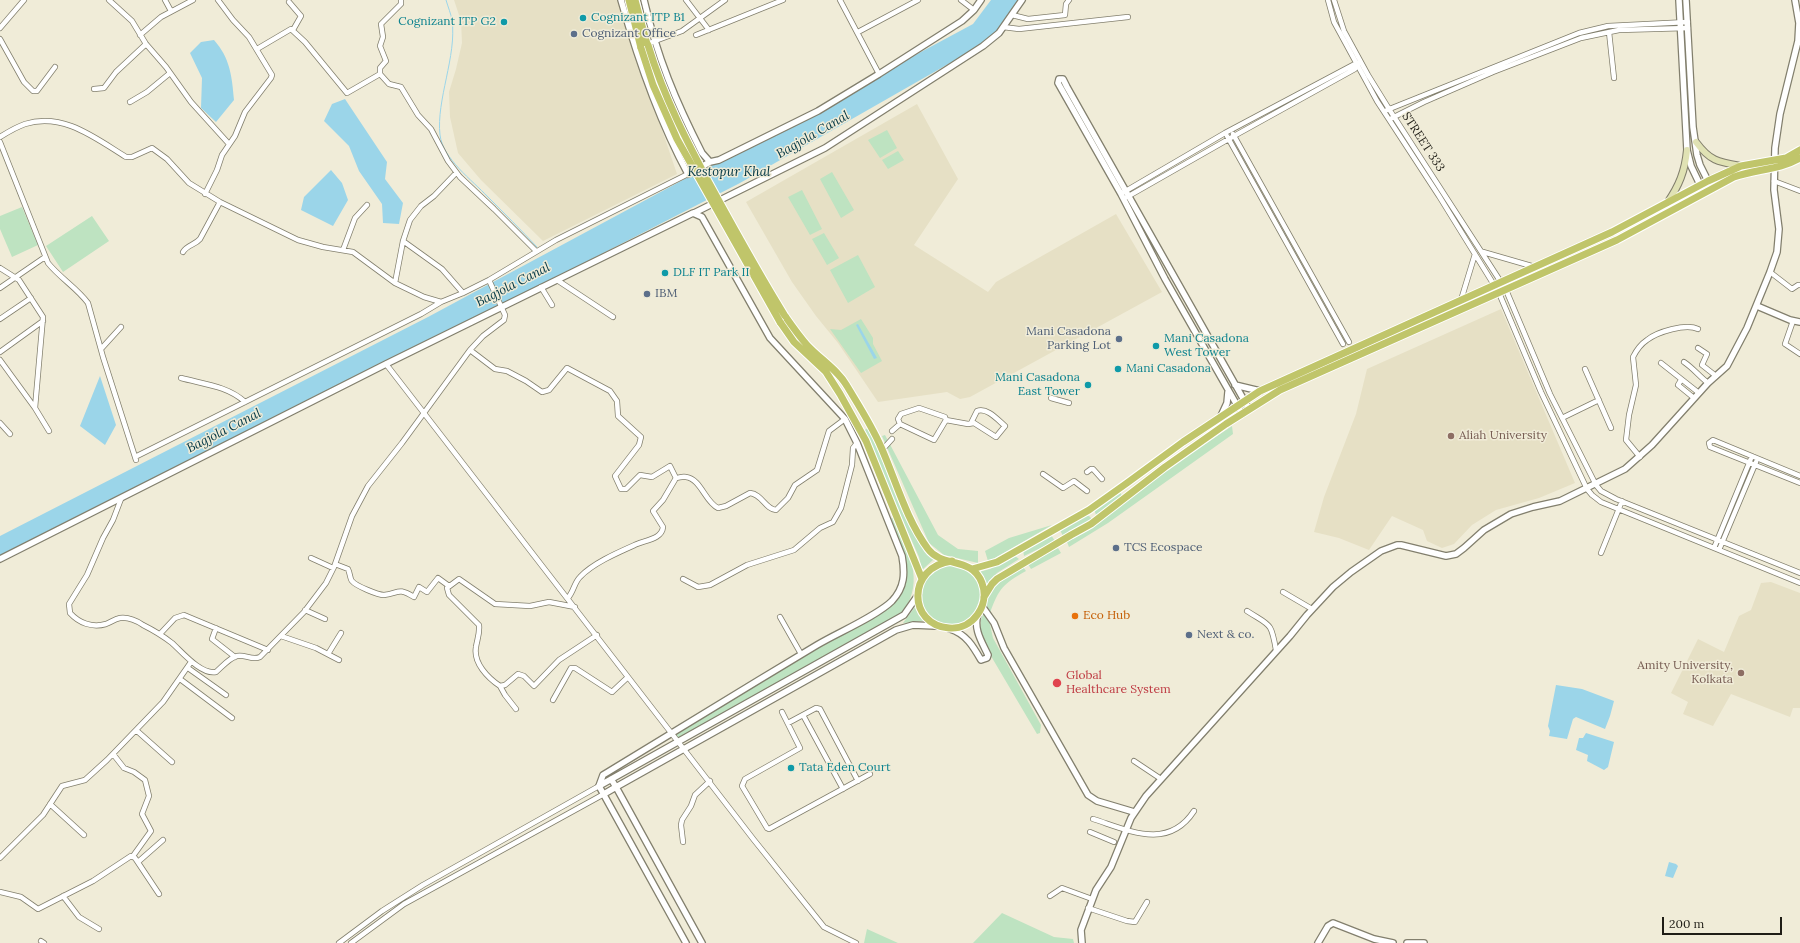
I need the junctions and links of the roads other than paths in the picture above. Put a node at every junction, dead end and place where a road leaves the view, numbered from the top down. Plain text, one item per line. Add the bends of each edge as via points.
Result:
1 (24, 0) edge
2 (109, 0) edge
3 (165, 0) edge
4 (193, 0) edge
5 (218, 0) edge
6 (401, 0) edge
7 (621, 0) edge
8 (629, 0) edge
9 (636, 0) edge
10 (644, 0) edge
11 (686, 0) edge
12 (725, 0) edge
13 (784, 0) edge
14 (840, 0) edge
15 (918, 0) edge
16 (960, 0) edge
17 (981, 0) edge
18 (1022, 0) edge
19 (1069, 0) edge
20 (1328, 0) edge
21 (1334, 0) edge
22 (1679, 0) edge
23 (1686, 0) edge
24 (1795, 0) edge
25 (289, 2) dead end
26 (974, 10) junction
27 (170, 11) junction
28 (1798, 13) edge
29 (1012, 15) junction
30 (1128, 17) dead end
31 (700, 18) junction
32 (1680, 25) junction
33 (1688, 25) junction
34 (1003, 27) junction
35 (0, 28) edge
36 (1799, 29) edge
37 (293, 30) junction
38 (709, 30) junction
39 (858, 32) junction
40 (1609, 32) junction
41 (140, 35) junction
42 (696, 35) dead end
43 (0, 39) edge
44 (655, 41) junction
45 (146, 44) junction
46 (645, 46) junction
47 (257, 48) junction
48 (1798, 49) edge
49 (1358, 63) junction
50 (54, 67) dead end
51 (170, 73) junction
52 (380, 74) junction
53 (879, 74) junction
54 (1614, 78) dead end
55 (94, 89) dead end
56 (130, 102) dead end
57 (1386, 111) junction
58 (1394, 117) junction
59 (1388, 119) junction
60 (1230, 131) junction
61 (1225, 133) junction
62 (1234, 136) junction
63 (0, 137) edge
64 (1229, 138) junction
65 (0, 142) edge
66 (1696, 142) junction
67 (229, 144) junction
68 (1687, 150) junction
69 (1800, 150) edge
70 (1800, 158) edge
71 (710, 162) junction
72 (1775, 164) junction
73 (1741, 166) junction
74 (456, 173) junction
75 (688, 174) junction
76 (1708, 181) junction
77 (1774, 181) junction
78 (1700, 185) junction
79 (1712, 189) junction
80 (1126, 190) junction
81 (1800, 191) edge
82 (1704, 193) junction
83 (205, 194) junction
84 (1122, 196) junction
85 (1130, 196) junction
86 (220, 202) junction
87 (1666, 204) junction
88 (367, 206) dead end
89 (693, 213) junction
90 (403, 241) junction
91 (343, 250) junction
92 (536, 251) junction
93 (183, 252) dead end
94 (1483, 252) junction
95 (1475, 254) junction
96 (45, 257) junction
97 (1535, 267) junction
98 (0, 268) edge
99 (1770, 272) junction
100 (14, 278) junction
101 (489, 280) junction
102 (557, 280) junction
103 (395, 283) junction
104 (1498, 283) junction
105 (1800, 285) edge
106 (0, 288) edge
107 (541, 288) junction
108 (1503, 291) junction
109 (464, 293) junction
110 (31, 298) junction
111 (1461, 300) junction
112 (441, 302) junction
113 (552, 305) dead end
114 (1757, 306) junction
115 (501, 307) junction
116 (613, 317) dead end
117 (0, 319) edge
118 (43, 321) junction
119 (1793, 321) junction
120 (1800, 322) edge
121 (121, 327) dead end
122 (1698, 329) dead end
123 (1349, 342) dead end
124 (1343, 344) dead end
125 (1698, 348) dead end
126 (101, 349) junction
127 (470, 350) junction
128 (0, 352) edge
129 (1800, 354) edge
130 (0, 360) edge
131 (1684, 362) dead end
132 (1661, 363) dead end
133 (386, 364) junction
134 (1585, 369) dead end
135 (1716, 376) junction
136 (181, 378) dead end
137 (1681, 380) junction
138 (1708, 384) junction
139 (1235, 385) junction
140 (1228, 391) junction
141 (1260, 391) junction
142 (1698, 393) junction
143 (1051, 398) dead end
144 (1694, 398) junction
145 (1599, 400) junction
146 (245, 402) junction
147 (1244, 402) junction
148 (1069, 403) dead end
149 (1236, 406) junction
150 (35, 408) junction
151 (1249, 409) junction
152 (425, 412) junction
153 (1242, 414) junction
154 (1220, 417) junction
155 (1562, 418) junction
156 (845, 419) junction
157 (946, 420) junction
158 (0, 423) edge
159 (971, 423) junction
160 (900, 424) junction
161 (1611, 428) dead end
162 (49, 431) dead end
163 (892, 431) dead end
164 (10, 434) dead end
165 (892, 439) dead end
166 (858, 443) junction
167 (882, 450) junction
168 (1752, 456) junction
169 (1640, 457) junction
170 (1758, 459) junction
171 (1749, 463) junction
172 (1755, 465) junction
173 (1087, 472) dead end
174 (1043, 474) dead end
175 (1800, 476) edge
176 (676, 478) junction
177 (1102, 479) dead end
178 (1800, 483) edge
179 (1596, 485) junction
180 (1587, 488) junction
181 (1087, 491) dead end
182 (121, 499) junction
183 (1622, 501) junction
184 (1619, 509) junction
185 (895, 513) junction
186 (887, 516) junction
187 (1717, 540) junction
188 (1723, 542) junction
189 (1714, 548) junction
190 (1719, 550) junction
191 (1602, 553) dead end
192 (311, 558) dead end
193 (0, 559) edge
194 (952, 562) junction
195 (334, 566) junction
196 (972, 569) junction
197 (1800, 573) edge
198 (683, 579) dead end
199 (922, 579) junction
200 (1800, 583) edge
201 (449, 586) junction
202 (1283, 592) dead end
203 (918, 595) junction
204 (984, 597) junction
205 (568, 598) junction
206 (982, 606) junction
207 (575, 607) junction
208 (1312, 609) junction
209 (305, 610) junction
210 (1247, 611) dead end
211 (978, 614) junction
212 (780, 618) dead end
213 (325, 620) dead end
214 (939, 626) junction
215 (216, 628) junction
216 (948, 628) junction
217 (341, 633) dead end
218 (160, 634) junction
219 (597, 635) junction
220 (281, 636) junction
221 (1279, 647) junction
222 (268, 650) junction
223 (328, 654) junction
224 (802, 654) junction
225 (236, 657) junction
226 (339, 660) dead end
227 (191, 662) junction
228 (188, 668) junction
229 (628, 677) junction
230 (180, 679) junction
231 (500, 686) junction
232 (226, 695) dead end
233 (553, 700) dead end
234 (516, 709) dead end
235 (782, 712) dead end
236 (803, 715) junction
237 (232, 718) dead end
238 (788, 723) junction
239 (136, 730) junction
240 (672, 733) junction
241 (678, 742) junction
242 (684, 749) junction
243 (113, 754) junction
244 (1134, 760) dead end
245 (172, 762) dead end
246 (870, 774) dead end
247 (611, 779) junction
248 (1161, 779) junction
249 (710, 781) junction
250 (858, 781) junction
251 (599, 786) junction
252 (616, 787) junction
253 (843, 789) junction
254 (604, 794) junction
255 (50, 804) junction
256 (1194, 811) dead end
257 (1134, 812) junction
258 (1093, 819) dead end
259 (1126, 827) junction
260 (1090, 832) dead end
261 (84, 835) dead end
262 (163, 840) dead end
263 (683, 842) dead end
264 (1117, 843) junction
265 (133, 856) junction
266 (0, 858) edge
267 (138, 862) junction
268 (0, 892) edge
269 (160, 894) dead end
270 (63, 896) junction
271 (1050, 896) dead end
272 (1092, 899) junction
273 (1147, 902) dead end
274 (1088, 908) junction
275 (99, 929) dead end
276 (339, 943) edge
277 (351, 943) edge
278 (686, 943) edge
279 (702, 943) edge
280 (856, 943) edge
281 (1082, 943) edge
282 (1318, 943) edge
283 (1393, 943) edge
284 (1407, 943) edge
285 (1424, 943) edge

1 - 35 street
2 - 41 street via 132,21
3 - 27 street
4 - 27 street
5 - 47 street
6 - 52 street via 401,4 381,24 383,37 380,46 386,61 380,68
7 - 75 street via 634,47 659,113
8 - 46 main road
9 - 46 main road
10 - 44 street
11 - 31 street
12 - 31 street
13 - 38 street
14 - 39 street
15 - 39 street
16 - 26 street
17 - 26 street
18 - 29 street
19 - 29 street via 1065,15 1028,19
20 - 49 street via 1334,22
21 - 49 street
22 - 32 street
23 - 33 street
24 - 28 street
25 - 37 street via 302,16
26 - 53 street via 962,21
27 - 41 street
28 - 36 street
29 - 34 street
30 - 34 street via 1019,29
31 - 38 street
31 - 44 street via 678,33
32 - 33 street
32 - 40 street
32 - 57 street via 1608,26 1579,33
32 - 68 street
33 - 66 street
34 - 89 street via 983,46 824,148
36 - 48 street
37 - 47 street
37 - 52 street via 347,92
38 - 42 street
39 - 53 street
40 - 54 street
40 - 58 street via 1581,38 1500,69
41 - 45 street
43 - 50 street via 24,82 33,92 37,91
44 - 46 street
44 - 71 street via 670,88 702,153
45 - 51 street
45 - 55 street via 116,72 104,88
46 - 167 main road, bridge via 680,129 738,236 799,337 847,385
46 - 185 main road, bridge via 653,85 677,139 780,322 794,342 826,372 840,394 866,441
47 - 67 street via 272,75 249,106 239,130
48 - 72 street via 1780,114
49 - 57 street
49 - 60 street
49 - 62 street via 1355,69
51 - 56 street
51 - 67 street via 195,108
52 - 74 street via 389,84 401,87 418,115 431,129
53 - 71 street via 818,111 719,160
57 - 58 street, STREET 333
57 - 59 street, STREET 333
58 - 59 street
58 - 94 street, STREET 333
59 - 95 street, STREET 333
60 - 61 street
60 - 62 street
61 - 64 street
61 - 80 street
62 - 64 street
62 - 123 street
63 - 83 street via 26,124 41,121 73,126 126,157 152,148 167,159 189,183
64 - 85 street
64 - 124 street
65 - 96 street
66 - 73 main road via 1714,160
66 - 76 street via 1700,165
67 - 83 street
68 - 78 street
68 - 87 main road via 1681,179
69 - 72 main road
70 - 72 main road via 1790,164
71 - 75 street
72 - 73 main road
72 - 77 street
72 - 79 main road via 1743,174
73 - 76 main road
74 - 90 street via 414,214
74 - 92 street
75 - 92 street
76 - 78 main road
76 - 79 street
77 - 81 street
77 - 99 street via 1779,229
78 - 82 street
78 - 87 main road
79 - 82 main road
80 - 84 street
80 - 84 street via 1062,78 1059,79 1058,83
80 - 85 street
82 - 108 main road via 1617,240
83 - 86 street
84 - 85 street
84 - 140 street
85 - 139 street
86 - 91 street via 298,240
86 - 93 street via 200,239
87 - 97 main road
88 - 91 street via 355,218
89 - 102 street
89 - 156 street via 702,217 770,338
90 - 103 street
90 - 109 street via 442,269
91 - 103 street via 358,255
92 - 101 street
94 - 97 street
94 - 104 street, STREET 333
95 - 104 street, STREET 333
95 - 111 street
96 - 100 street
96 - 126 street via 56,273 88,303
97 - 104 main road
98 - 100 street
99 - 105 street via 1792,289
99 - 114 street
100 - 106 street
100 - 110 street
101 - 109 street
101 - 115 street
102 - 107 street
102 - 116 street
103 - 112 street
104 - 108 street, STREET 333
104 - 108 street, STREET 333
104 - 111 main road
107 - 113 street
107 - 115 street
108 - 151 main road via 1280,390
108 - 155 street
108 - 180 street via 1541,392
109 - 112 street
110 - 117 street
110 - 118 street
111 - 141 main road
112 - 146 street
114 - 119 street
114 - 135 street via 1730,362
115 - 127 street via 505,315 504,320
115 - 133 street
118 - 128 street
118 - 150 street
119 - 120 street
119 - 129 street via 1785,344
121 - 126 street
122 - 169 street via 1686,326 1656,335 1647,340 1633,355 1636,390 1626,440
125 - 135 street via 1707,354 1702,365
126 - 146 street via 136,459
127 - 152 street
127 - 176 street via 495,369 507,371 542,392 549,390 567,368 610,391 617,401 618,416 641,437 639,444 615,476 621,489 626,489 640,475 652,477 668,466 672,468
130 - 150 street
131 - 138 street
132 - 137 street
133 - 152 street
133 - 182 street via 148,483
134 - 145 street
135 - 138 street
136 - 146 street via 229,391
137 - 142 street
137 - 144 street via 1678,385
138 - 142 street
139 - 141 street
139 - 147 street
140 - 149 street
140 - 154 street
141 - 147 main road
142 - 144 street
143 - 148 street
144 - 169 street
145 - 155 street
145 - 161 street
147 - 149 main road
147 - 151 street
149 - 153 street
149 - 154 main road
150 - 162 street
151 - 153 main road
152 - 195 street via 359,501
152 - 205 street
153 - 204 main road via 1165,467 1091,524 997,579
154 - 196 main road via 1089,510 997,562
155 - 179 street
156 - 166 street
156 - 176 street via 829,431 817,470 795,485 788,498 776,510 758,495 750,493 718,508 693,480 686,477
157 - 159 street
157 - 160 street via 945,417 919,408 901,414 898,419
157 - 160 street via 935,440
158 - 164 street
159 - 159 street via 996,437 1005,426 988,412 980,410
160 - 163 street
165 - 167 street
166 - 186 street
166 - 198 street via 853,448 852,465 841,508 833,522 820,528 794,550 747,565 710,585 698,587
167 - 194 main road via 921,538 930,551
168 - 170 street
168 - 171 street
168 - 171 street via 1713,440 1709,443 1710,447
169 - 179 street via 1625,469
170 - 172 street
170 - 175 street
171 - 172 street
171 - 187 street
172 - 178 street
172 - 188 street
173 - 177 street via 1093,469
174 - 181 street via 1063,488 1074,481
176 - 205 street via 653,511 663,527 661,533 587,570 577,580
179 - 180 street
179 - 183 street via 1601,491
180 - 184 street via 1601,502
180 - 208 street via 1560,501 1511,514 1484,530 1456,554 1446,556 1401,545 1382,551 1351,572
182 - 193 street
182 - 218 street via 68,608 74,618 86,624 99,625 126,618
183 - 184 street
183 - 187 street
184 - 189 street
184 - 191 street
185 - 186 street
185 - 199 main road
186 - 224 street via 905,570 903,584 898,593 892,602 876,613
187 - 188 street
187 - 189 street
188 - 190 street
188 - 197 street
189 - 190 street
190 - 200 street
192 - 195 street
194 - 196 main road via 959,562
194 - 199 main road via 934,566
195 - 201 street via 348,569 351,580 356,585 381,595 399,591 414,597 419,587 427,592 438,578
195 - 209 street via 326,583
196 - 204 main road via 981,581
199 - 203 main road
201 - 207 street via 456,580 462,580 488,600 500,605 530,606 549,602
201 - 231 street via 449,595 479,625 475,651 477,661
202 - 208 street
203 - 214 main road via 926,617
203 - 241 street via 904,616
204 - 206 main road
205 - 207 street
206 - 211 main road
206 - 257 street via 994,623 1004,648 1088,795 1097,801
207 - 219 street
208 - 221 street
209 - 213 street
209 - 220 street
210 - 221 street via 1270,625
211 - 216 main road via 965,625
211 - 216 street via 976,629 988,655 984,660 981,660 964,635
212 - 224 street
214 - 216 main road
214 - 242 street via 913,625 896,630
215 - 218 street via 179,615
215 - 222 street
215 - 225 street via 212,639
217 - 223 street
218 - 227 street
219 - 229 street
219 - 231 street via 559,660 534,686 518,674
220 - 222 street
220 - 223 street
221 - 248 street
222 - 225 street via 260,658
223 - 226 street
224 - 240 street
225 - 227 street via 214,673
227 - 228 street
228 - 230 street
228 - 232 street
229 - 233 street via 612,692 575,668 571,668
229 - 240 street
230 - 237 street
230 - 239 street via 163,702
231 - 234 street
235 - 238 street
236 - 238 street
236 - 250 street via 816,708 821,711
236 - 253 street
238 - 253 street via 799,749 742,783 765,827 769,828
239 - 243 street
239 - 245 street
240 - 241 street
240 - 251 street via 603,775
241 - 242 street
241 - 247 street
242 - 249 street
242 - 252 street
243 - 255 street via 85,780 62,786
243 - 265 street via 124,768 145,780 149,796 142,814 151,831
244 - 248 street
246 - 250 street
247 - 251 street
247 - 252 street
248 - 257 street
249 - 263 street via 695,795 692,806 682,820 680,825
249 - 280 street via 824,927
250 - 253 street
251 - 254 street
251 - 276 street via 423,885
252 - 254 street
252 - 279 street
254 - 277 street via 409,900
254 - 278 street
255 - 261 street
255 - 266 street via 38,821
256 - 259 street via 1180,827 1167,832 1142,835
257 - 259 street
258 - 259 street
259 - 264 street
260 - 264 street
262 - 267 street
264 - 272 street via 1110,867
265 - 267 street
265 - 270 street
267 - 269 street
268 - 270 street via 21,897 38,909
270 - 275 street via 78,917
271 - 272 street via 1062,888
272 - 274 street
273 - 274 street via 1135,922
274 - 281 street via 1081,930
282 - 283 street via 1328,926 1333,923
284 - 285 street

